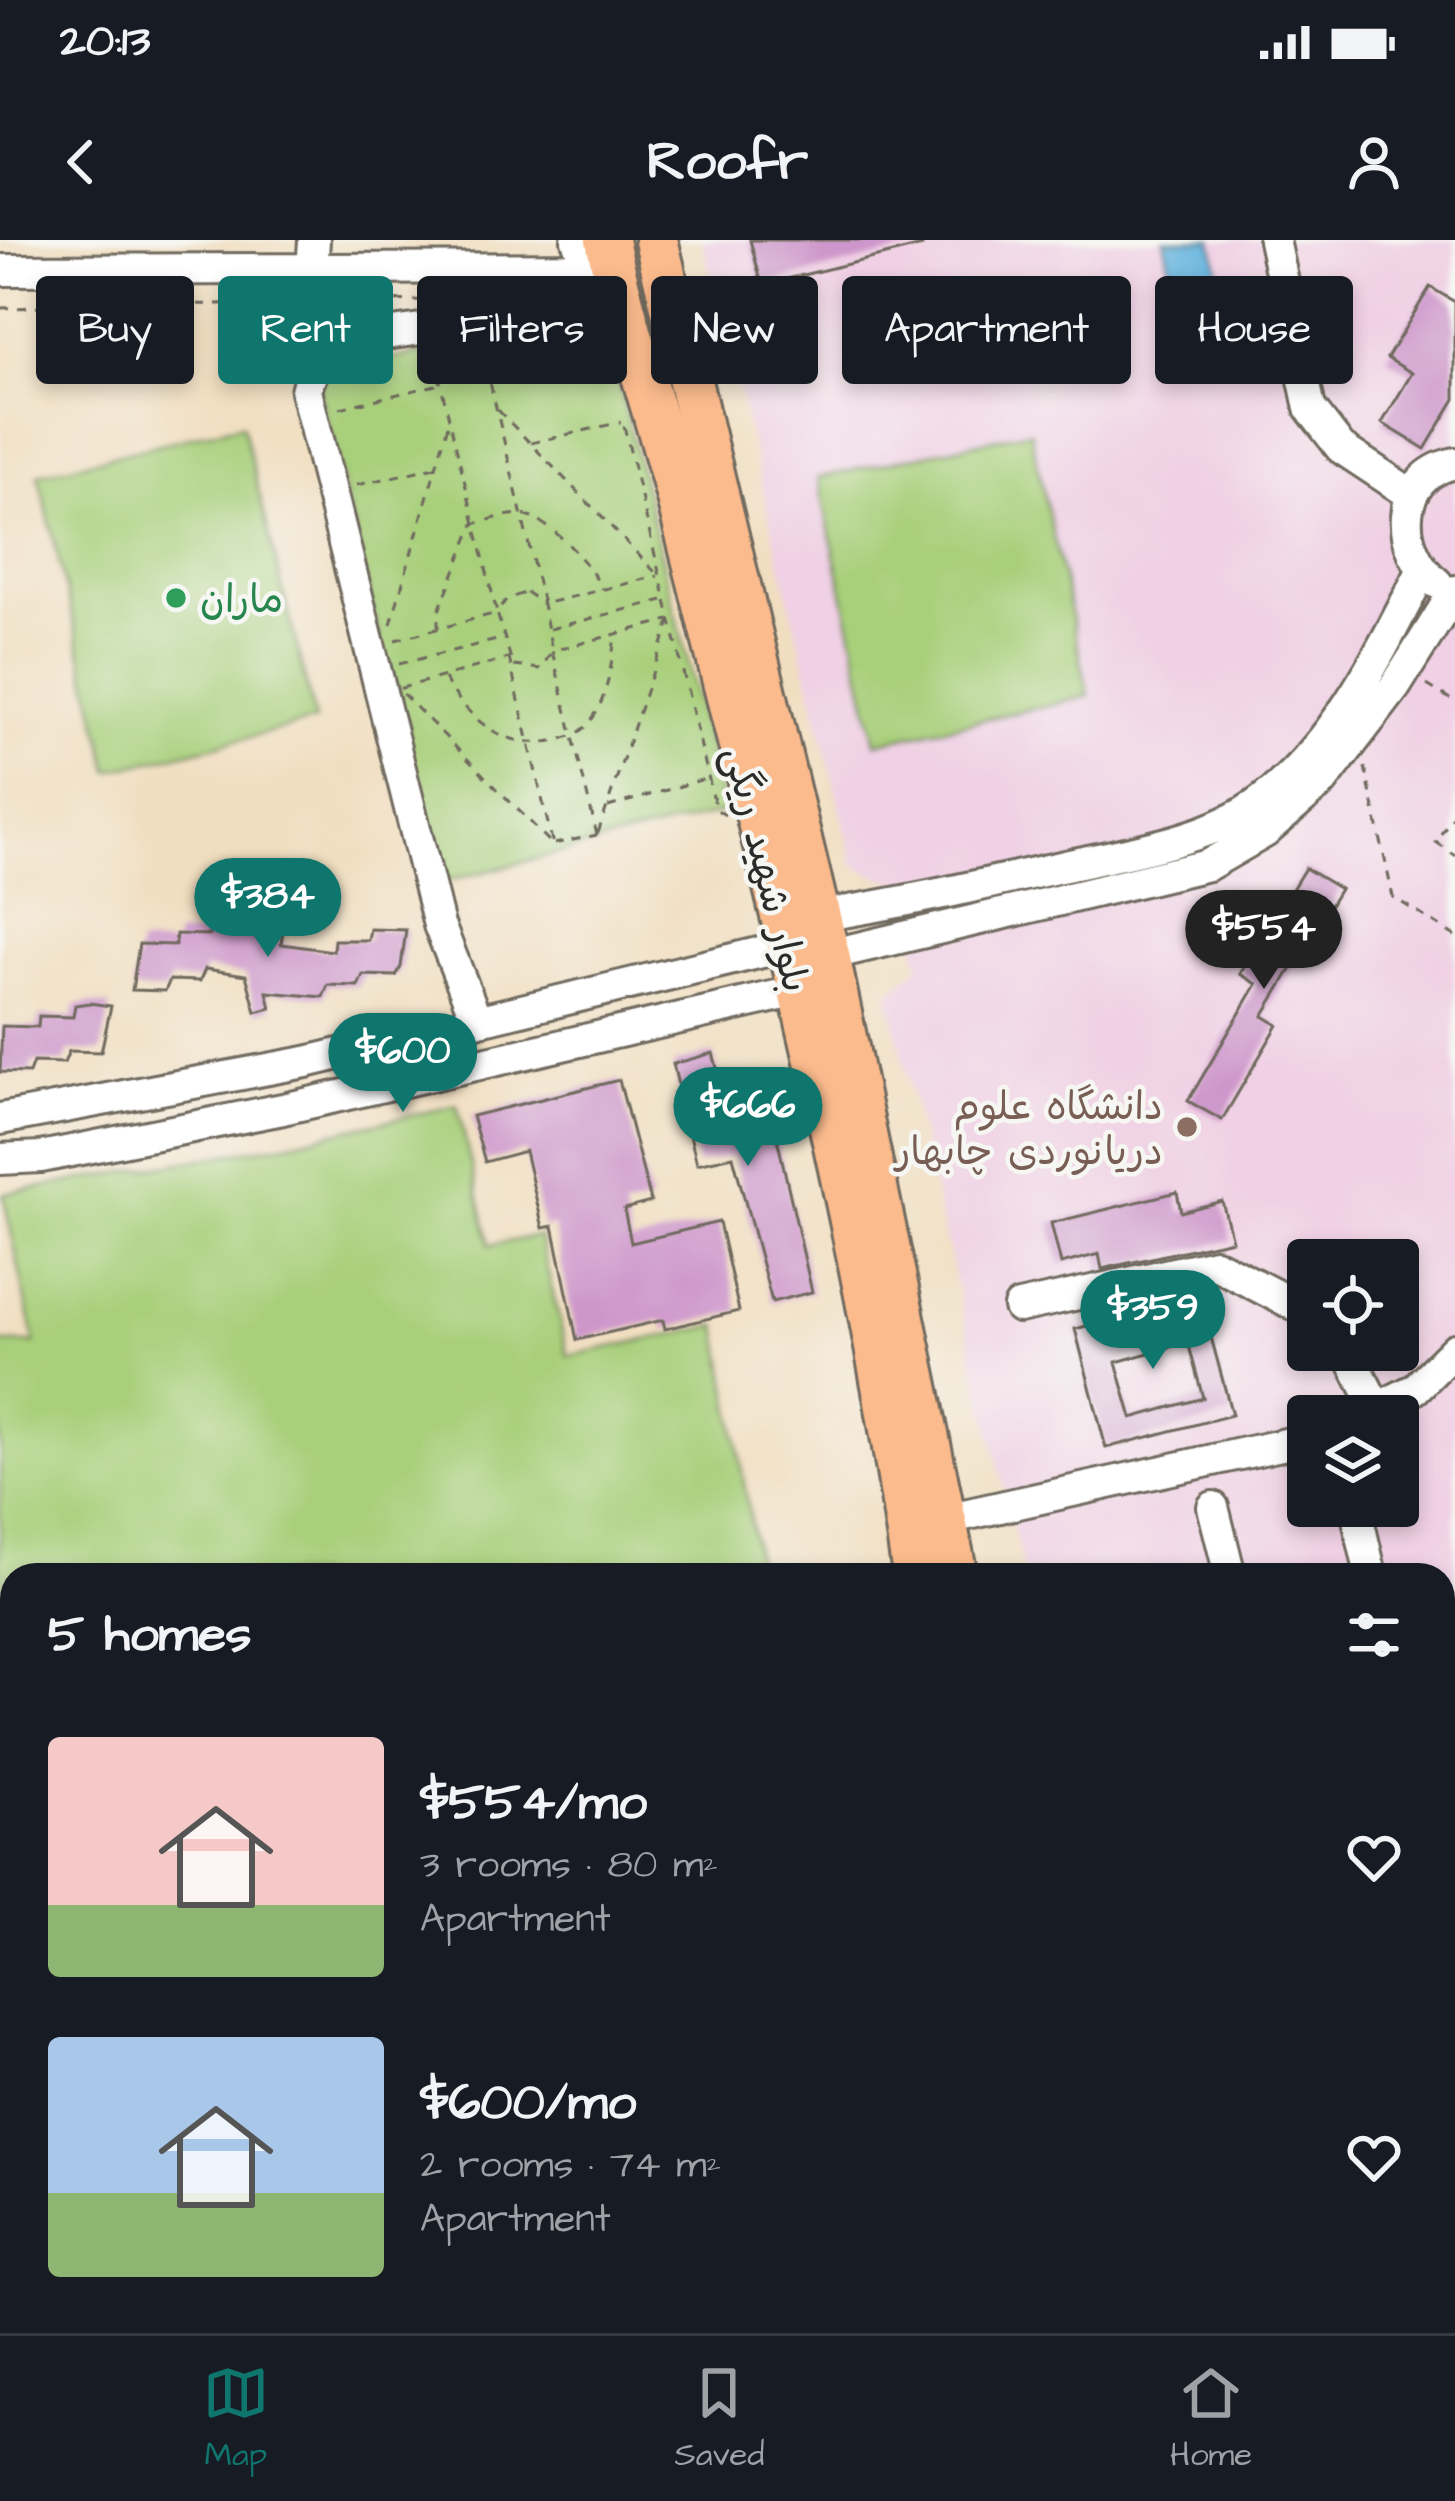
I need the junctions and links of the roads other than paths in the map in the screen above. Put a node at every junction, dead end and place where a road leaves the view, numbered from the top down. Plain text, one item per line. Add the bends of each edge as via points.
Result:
1 (314, 240) edge
2 (656, 240) edge
3 (1274, 240) edge
4 (593, 254) edge
5 (0, 270) edge
6 (312, 272) junction
7 (1455, 463) edge
8 (1412, 495) junction
9 (1422, 571) junction
10 (1455, 590) edge
11 (811, 939) junction
12 (730, 963) junction
13 (798, 991) junction
14 (738, 1003) junction
15 (478, 1021) junction
16 (35, 1114) junction
17 (0, 1119) edge
18 (41, 1157) junction
19 (0, 1160) edge
20 (1287, 1301) edge
21 (1019, 1307) dead end
22 (1455, 1349) edge
23 (1404, 1395) edge
24 (1287, 1444) edge
25 (1213, 1507) dead end
26 (946, 1519) junction
27 (1359, 1527) edge
28 (912, 1563) edge
29 (954, 1563) edge
30 (1227, 1563) edge
31 (1368, 1563) edge

1 - 6 street
2 - 11 highway, بلوار شهید ریگی
3 - 8 street via 1310,408 1342,448
4 - 6 street
4 - 11 highway, بلوار شهید ریگی via 675,488 761,838
4 - 15 street via 570,308 357,338 311,368 306,391 439,925
5 - 6 street
7 - 8 street via 1426,477
8 - 9 street via 1405,535
9 - 10 street
9 - 11 street via 1375,662 1317,747 1260,802 1214,827 904,903
10 - 11 street via 1405,673 1322,782 1208,865
11 - 12 street
11 - 13 highway, بلوار شهید ریگی
11 - 26 highway, بلوار شهید ریگی
12 - 14 street
12 - 15 street
13 - 14 street
13 - 28 highway, بلوار شهید ریگی via 866,1290
14 - 18 street
15 - 16 street
16 - 17 street
16 - 18 street
18 - 19 street
20 - 21 street via 1215,1264
22 - 23 street
24 - 26 street
25 - 30 street
26 - 29 highway, بلوار شهید ریگی
27 - 31 street

